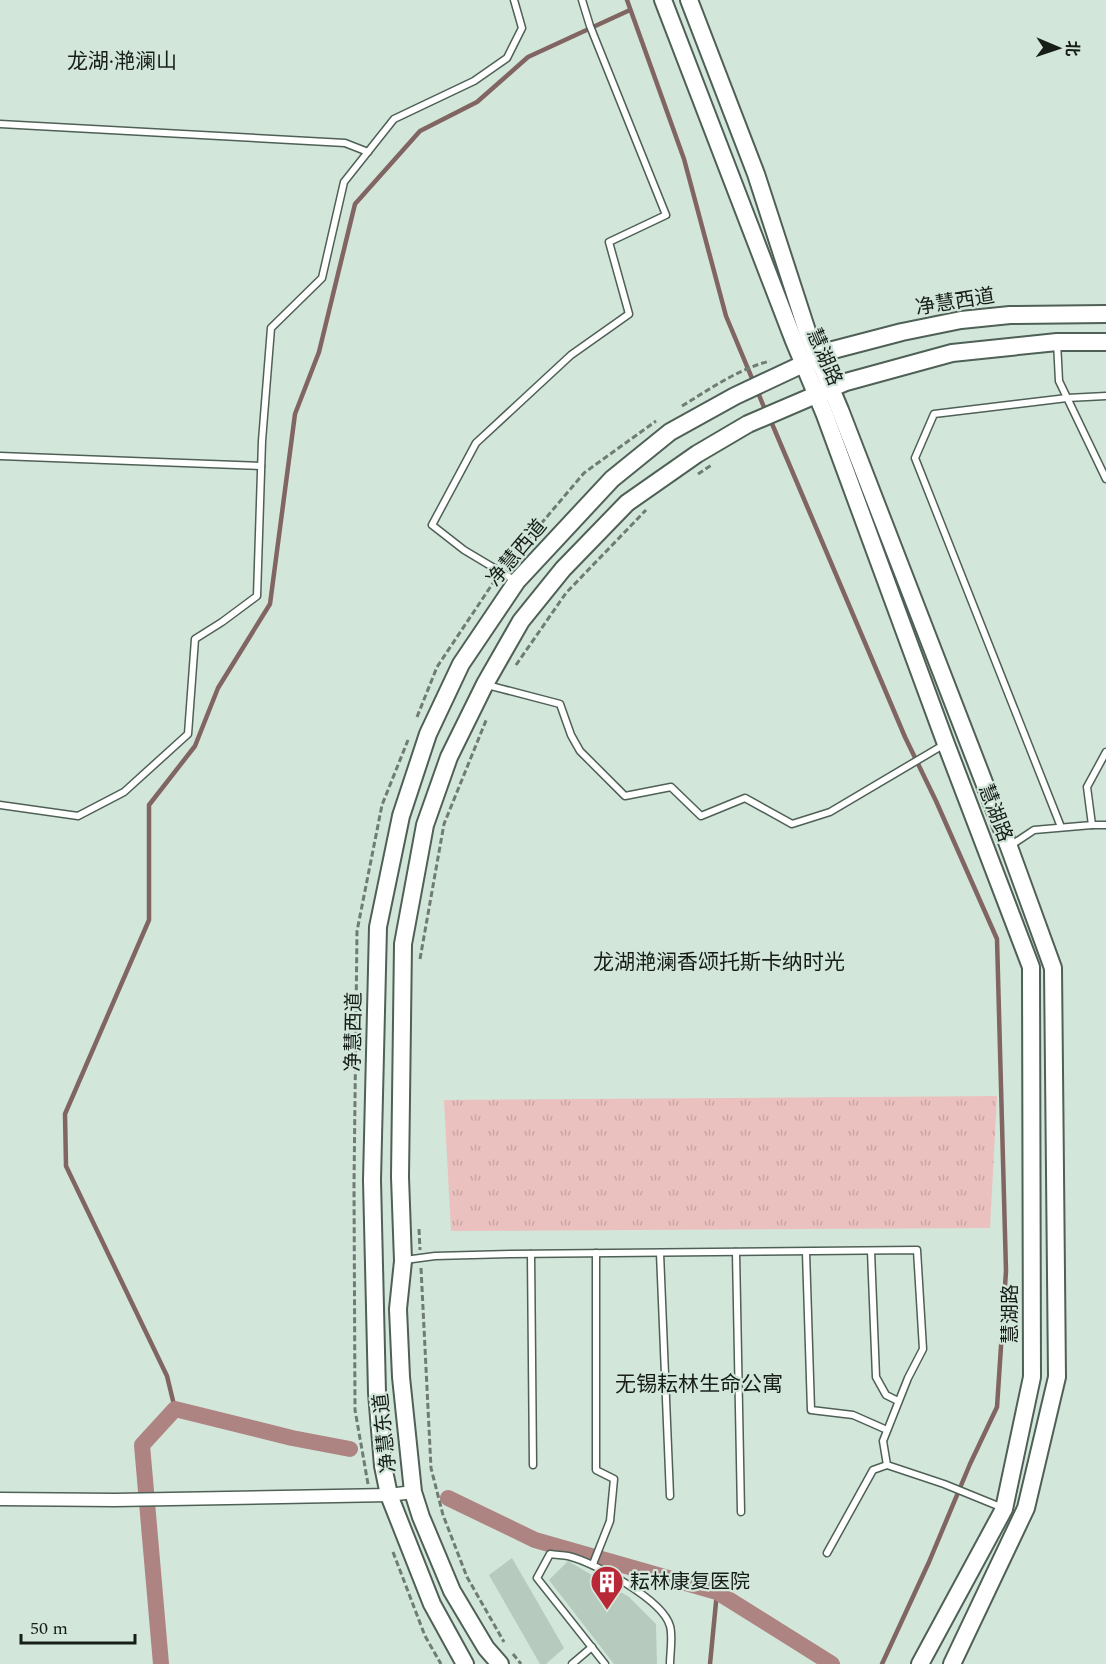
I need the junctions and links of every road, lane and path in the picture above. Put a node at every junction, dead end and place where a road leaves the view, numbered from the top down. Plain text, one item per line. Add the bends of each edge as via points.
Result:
1 (514, 0) edge
2 (582, 0) edge
3 (663, 0) edge
4 (689, 0) edge
5 (0, 124) edge
6 (368, 152) junction
7 (1106, 314) edge
8 (1057, 342) junction
9 (1106, 342) edge
10 (810, 360) junction
11 (759, 364) dead end
12 (725, 380) dead end
13 (824, 392) junction
14 (1106, 396) edge
15 (1067, 398) junction
16 (0, 456) edge
17 (716, 462) dead end
18 (261, 466) junction
19 (698, 475) dead end
20 (1106, 479) edge
21 (651, 505) dead end
22 (517, 581) junction
23 (492, 686) junction
24 (946, 744) junction
25 (1106, 752) edge
26 (0, 805) edge
27 (1092, 825) junction
28 (1106, 825) edge
29 (1061, 827) junction
30 (1009, 847) junction
31 (418, 968) dead end
32 (372, 1180) joint
33 (419, 1225) dead end
34 (872, 1251) junction
35 (736, 1252) junction
36 (806, 1252) junction
37 (596, 1253) junction
38 (660, 1253) junction
39 (531, 1254) junction
40 (421, 1258) junction
41 (403, 1260) junction
42 (898, 1401) junction
43 (887, 1430) junction
44 (533, 1465) dead end
45 (887, 1466) junction
46 (413, 1492) junction
47 (389, 1495) junction
48 (670, 1496) dead end
49 (0, 1499) edge
50 (1004, 1509) junction
51 (741, 1512) dead end
52 (827, 1553) dead end
53 (593, 1563) junction
54 (592, 1647) junction
55 (459, 1662) edge
56 (500, 1664) edge
57 (521, 1664) edge
58 (572, 1664) edge
59 (605, 1664) edge
60 (670, 1664) edge
61 (920, 1664) edge
62 (952, 1664) edge

1 - 6 lane via 522,28 507,58 474,81 394,119
2 - 22 lane via 666,215 609,242 629,314 571,355 476,443 432,525 464,550
3 - 10 street, 慧湖路
4 - 10 street, 慧湖路 via 756,174 808,334
5 - 6 lane via 345,144
6 - 18 lane via 344,182 322,278 271,328
7 - 10 street, 净慧西道 via 962,320 833,350
8 - 9 street
8 - 13 street via 952,353 846,382
8 - 15 lane via 1059,381
10 - 13 street, 慧湖路
10 - 22 street, 净慧西道 via 670,432 612,479
11 - 12 path
13 - 23 street via 748,424 627,502 563,569 521,621
13 - 24 street, 慧湖路
13 - 30 street, 慧湖路
14 - 15 lane
15 - 20 lane
15 - 29 lane via 934,414 915,458
16 - 18 lane
17 - 19 path
18 - 26 lane via 257,596 195,639 188,734 124,792 78,816
21 - 23 path via 566,593
22 - 32 street, 净慧西道 via 461,664 428,734 401,816 378,927
23 - 24 lane via 560,704 580,752 625,796 671,787 701,816 746,798 792,824 830,812
23 - 31 path via 444,824
23 - 41 street, 净慧东道 via 448,757 425,825 403,944
24 - 50 street, 慧湖路 via 1031,967 1032,1377
25 - 27 lane via 1088,787
27 - 28 lane
27 - 29 lane
29 - 30 lane via 1034,830
30 - 62 street, 慧湖路 via 1053,968 1057,1377 1026,1508
32 - 47 street, 净慧东道 via 377,1393
33 - 40 path
34 - 36 lane
34 - 42 lane via 876,1377 886,1395
34 - 42 lane via 917,1250 922,1349
35 - 36 lane
35 - 38 lane
35 - 51 lane
36 - 43 lane via 811,1410 853,1415
37 - 38 lane
37 - 39 lane
37 - 53 lane via 596,1470 614,1479 610,1521
38 - 48 lane
39 - 40 lane
39 - 44 lane
40 - 41 lane
40 - 57 path via 433,1478 467,1577 500,1637
41 - 46 street, 净慧东道 via 398,1309
42 - 43 lane
43 - 45 lane via 883,1441
45 - 50 lane
45 - 52 lane via 873,1470
46 - 47 street
46 - 56 street, 净慧东道 via 452,1591
47 - 49 street
47 - 55 street, 净慧东道
50 - 61 street, 慧湖路
53 - 54 lane via 550,1554 537,1578
53 - 60 lane via 659,1608 670,1626
54 - 58 lane
54 - 59 lane

